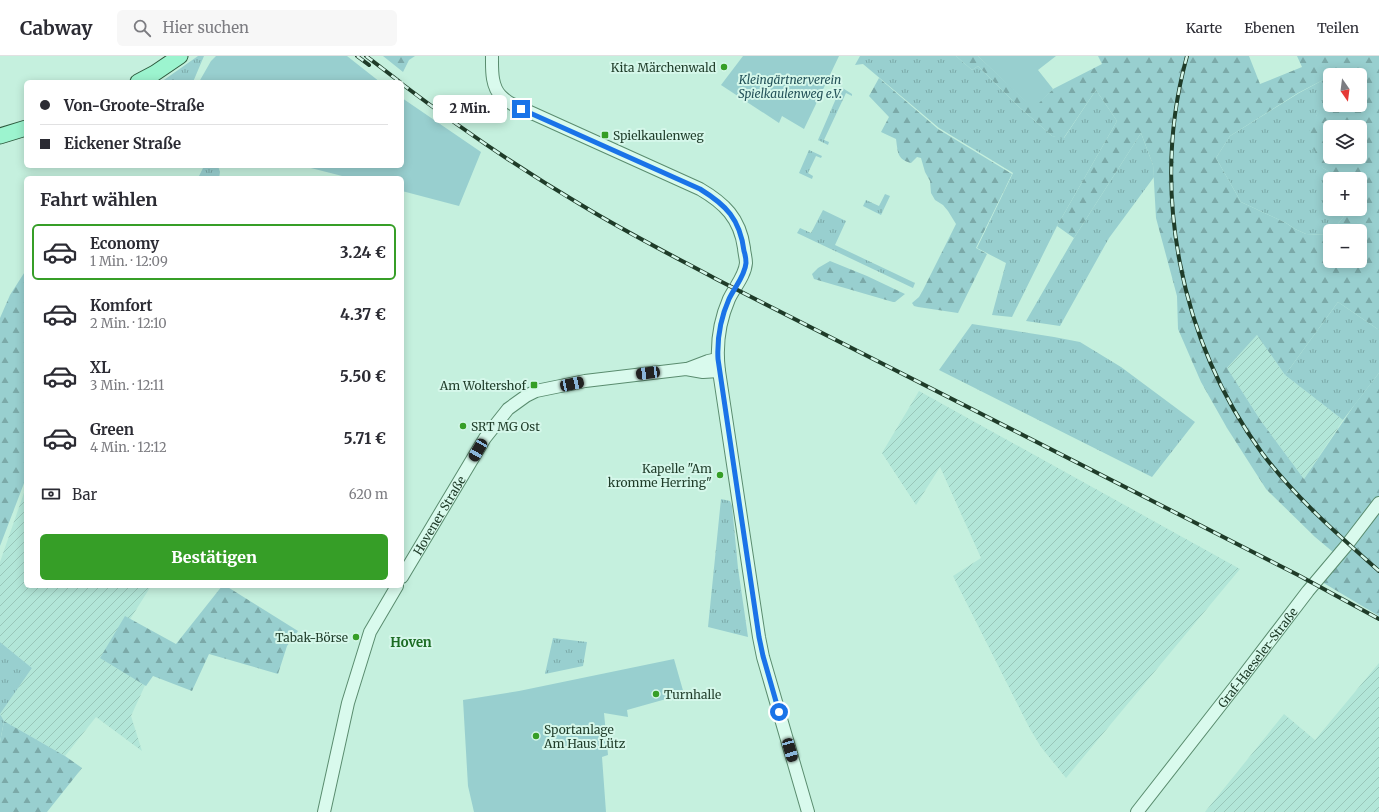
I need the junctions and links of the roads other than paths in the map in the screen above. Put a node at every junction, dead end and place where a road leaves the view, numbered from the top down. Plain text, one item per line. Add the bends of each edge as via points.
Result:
1 (180, 56) edge
2 (492, 56) edge
3 (142, 80) edge
4 (24, 129) edge
5 (0, 136) edge
6 (718, 359) junction
7 (686, 369) junction
8 (719, 371) junction
9 (1379, 503) edge
10 (404, 574) edge
11 (396, 588) edge
12 (324, 812) edge
13 (808, 812) edge
14 (1137, 812) edge

1 - 3 main road
2 - 6 street via 496,87 501,96 512,104 693,186 717,199 727,209 740,229 746,263 722,320
4 - 5 main road
6 - 7 street, Hovener Straße
6 - 8 street
7 - 8 street, Hovener Straße
7 - 10 street, Hovener Straße via 585,381 536,391 508,409 485,438
8 - 13 street via 759,637
9 - 14 street, Graf-Haeseler-Straße
11 - 12 street via 369,636 348,703

